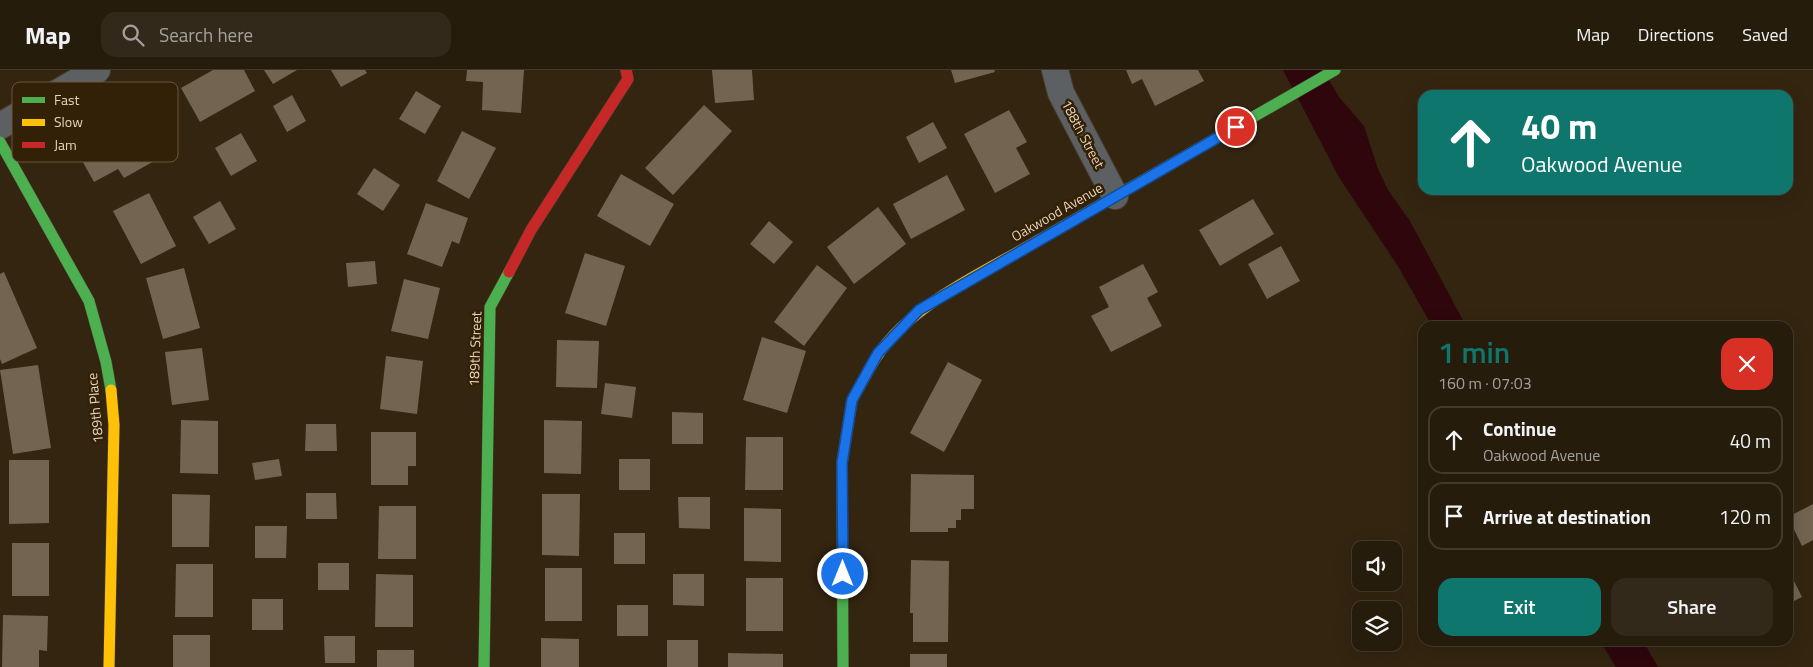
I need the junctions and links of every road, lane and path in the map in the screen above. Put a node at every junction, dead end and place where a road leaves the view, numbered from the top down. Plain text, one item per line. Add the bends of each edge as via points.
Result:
1 (97, 70) edge
2 (626, 70) edge
3 (1055, 70) edge
4 (1335, 70) edge
5 (76, 82) edge
6 (12, 119) edge
7 (0, 126) edge
8 (0, 142) edge
9 (1115, 196) junction
10 (109, 667) edge
11 (484, 667) edge
12 (843, 667) edge

1 - 5 street
2 - 11 street, 189th Street via 628,79 531,230 490,307
3 - 9 street, 188th Street via 1061,93
4 - 9 street, Oakwood Avenue
6 - 7 street
8 - 10 street, 189th Place via 89,302 106,362 114,425
9 - 12 street, Oakwood Avenue via 919,310 878,353 852,400 842,463

